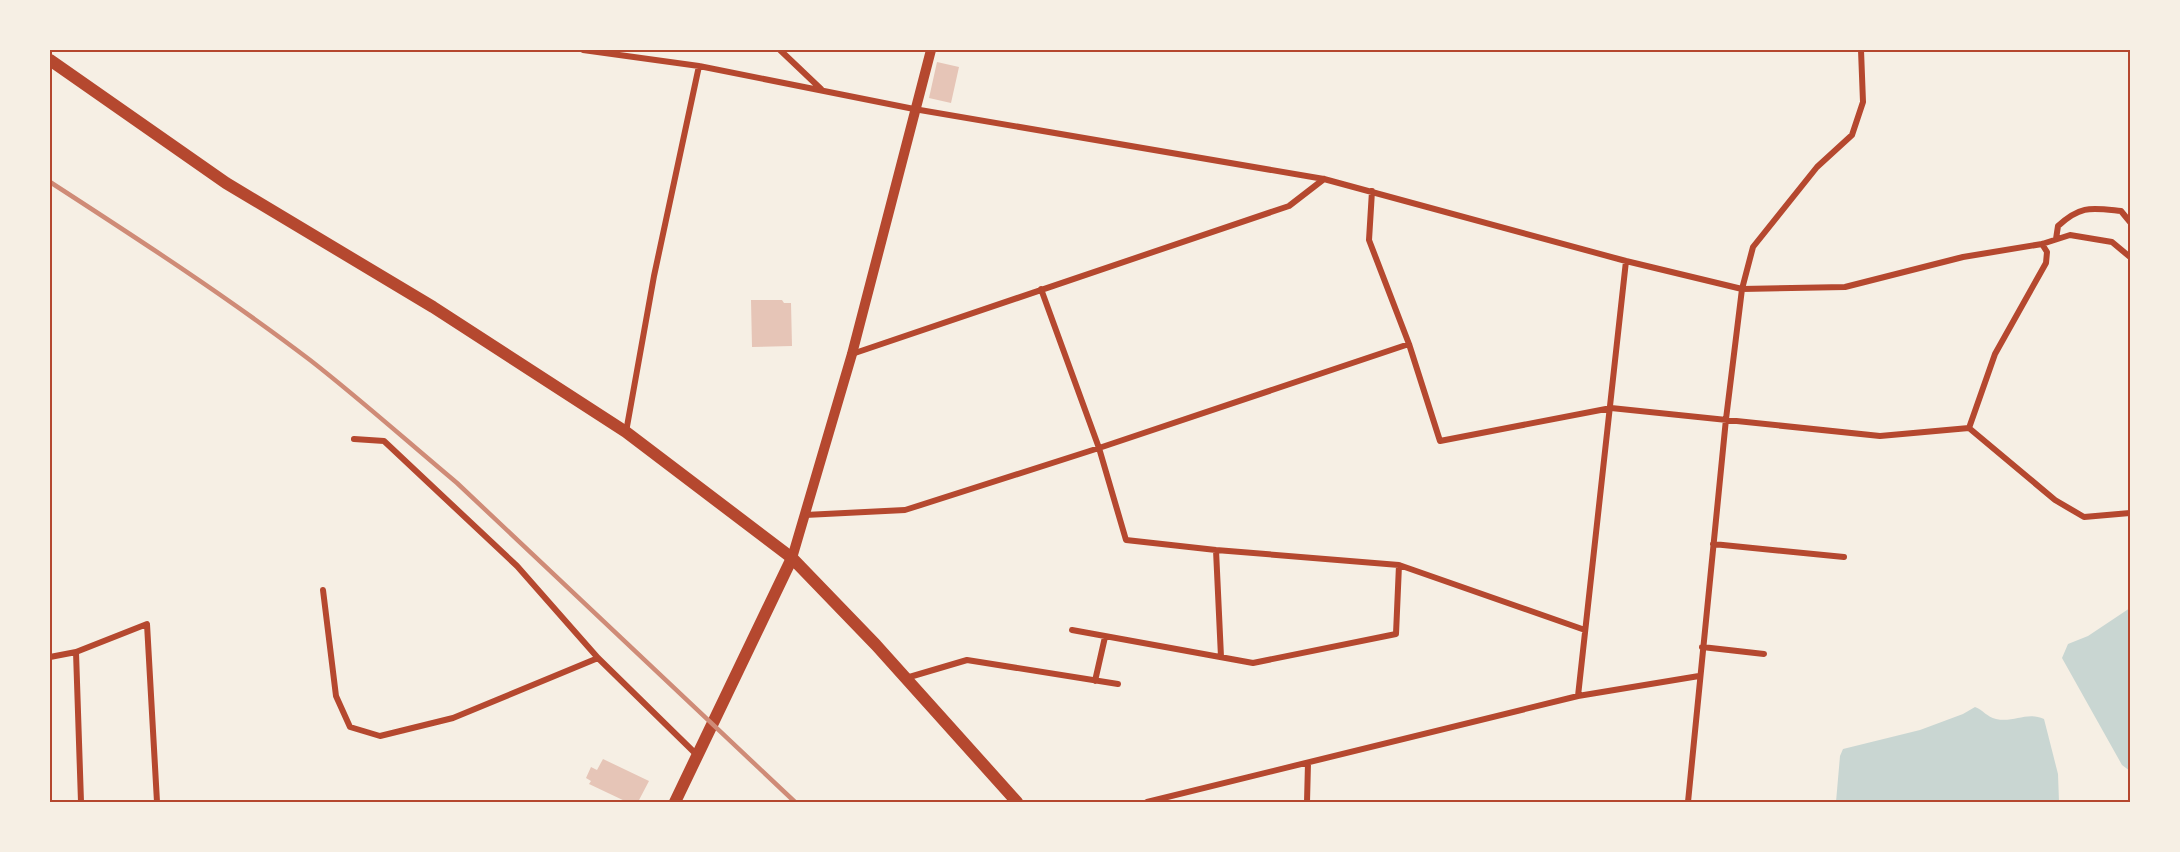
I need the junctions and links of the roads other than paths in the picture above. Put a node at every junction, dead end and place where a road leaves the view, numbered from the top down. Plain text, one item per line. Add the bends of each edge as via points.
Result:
1 (583, 50) edge
2 (780, 50) edge
3 (931, 50) edge
4 (1861, 50) edge
5 (50, 60) edge
6 (699, 66) junction
7 (822, 90) junction
8 (914, 109) junction
9 (1324, 179) junction
10 (1372, 190) junction
11 (2130, 222) edge
12 (2056, 239) junction
13 (2042, 244) junction
14 (2130, 257) edge
15 (1626, 261) junction
16 (1041, 289) junction
17 (1742, 289) junction
18 (1409, 344) junction
19 (852, 354) junction
20 (1611, 408) junction
21 (1726, 419) junction
22 (1969, 428) junction
23 (626, 432) junction
24 (354, 439) dead end
25 (1099, 448) junction
26 (2130, 513) edge
27 (805, 515) junction
28 (1713, 544) junction
29 (1216, 550) junction
30 (1844, 557) dead end
31 (792, 558) junction
32 (1399, 565) junction
33 (323, 590) dead end
34 (1072, 630) dead end
35 (1585, 630) junction
36 (1105, 637) junction
37 (1702, 647) junction
38 (76, 652) junction
39 (1764, 654) dead end
40 (50, 657) edge
41 (1221, 657) junction
42 (598, 658) junction
43 (1699, 676) junction
44 (906, 678) junction
45 (1095, 681) junction
46 (1118, 684) dead end
47 (1578, 696) junction
48 (699, 756) junction
49 (1308, 763) junction
50 (81, 802) edge
51 (157, 802) edge
52 (675, 802) edge
53 (1017, 802) edge
54 (1147, 802) edge
55 (1307, 802) edge
56 (1688, 802) edge

1 - 6 street
2 - 7 street
3 - 8 main road
4 - 17 street via 1863,102 1852,135 1817,167 1753,248
5 - 23 main road via 226,183 433,307
6 - 7 street
6 - 23 street via 654,276
7 - 8 street
8 - 9 street
8 - 19 main road
9 - 10 street
9 - 16 street via 1289,206
10 - 15 street
10 - 18 street via 1369,240
11 - 12 street via 2121,211 2074,211 2058,226
12 - 13 street
12 - 14 street via 2070,235 2112,242
13 - 17 street via 1963,257 1845,287
13 - 22 street via 2047,252 2046,263 1995,354
15 - 17 street
15 - 20 street
16 - 19 street
16 - 25 street
17 - 21 street
18 - 20 street via 1440,441
18 - 25 street
19 - 27 main road
20 - 21 street
20 - 35 street
21 - 22 street via 1880,436
21 - 28 street
22 - 26 street via 2055,500 2084,517
23 - 31 main road
24 - 42 street via 384,441 517,567
25 - 27 street via 905,510
25 - 29 street via 1126,540
27 - 31 main road
28 - 30 street
28 - 37 street
29 - 32 street
29 - 41 street
31 - 44 main road
31 - 48 main road
32 - 35 street
32 - 41 street via 1396,634 1253,663
33 - 42 street via 336,696 350,727 381,736 453,718
34 - 36 street
35 - 47 street
36 - 41 street
36 - 45 street
37 - 39 street
37 - 43 street
38 - 40 street
38 - 50 street
38 - 51 street via 147,624
42 - 48 street
43 - 47 street
43 - 56 street
44 - 45 street via 967,660
44 - 53 main road
45 - 46 street
47 - 49 street
48 - 52 main road
49 - 54 street
49 - 55 street

